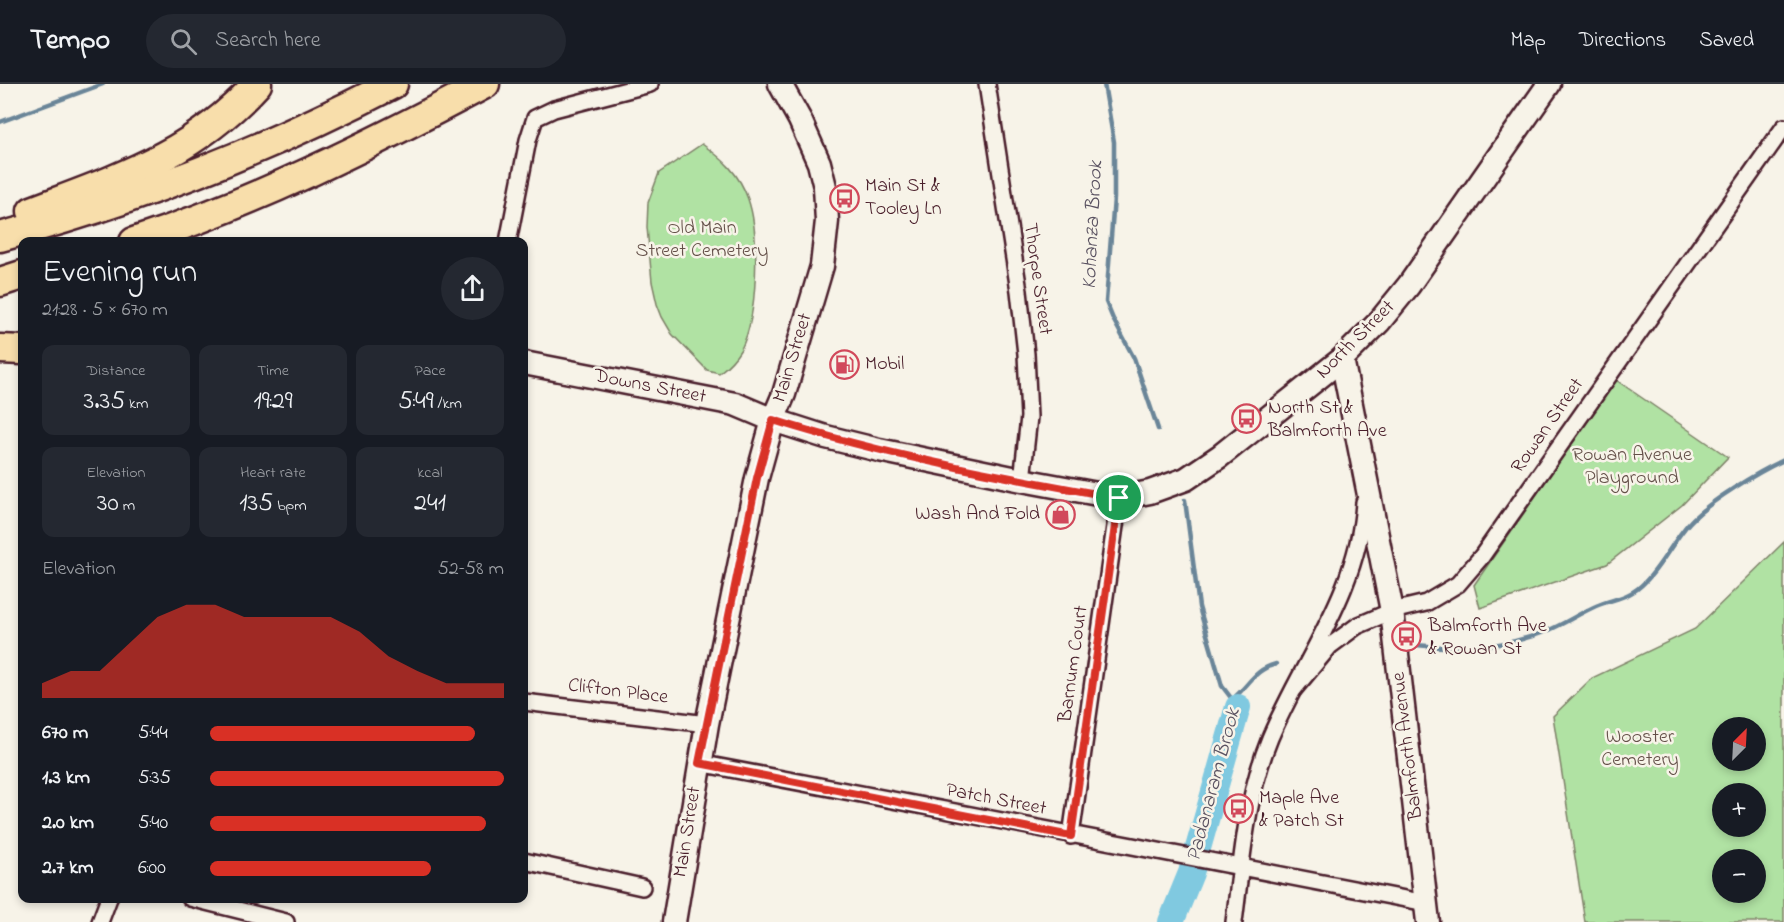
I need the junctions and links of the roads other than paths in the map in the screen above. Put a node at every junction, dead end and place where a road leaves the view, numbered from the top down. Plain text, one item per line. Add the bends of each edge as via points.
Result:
1 (257, 84) edge
2 (393, 84) edge
3 (485, 84) edge
4 (650, 84) edge
5 (780, 84) edge
6 (987, 84) edge
7 (1549, 84) edge
8 (1784, 128) edge
9 (0, 222) edge
10 (0, 237) edge
11 (147, 237) edge
12 (509, 237) edge
13 (18, 276) edge
14 (0, 282) edge
15 (0, 349) edge
16 (18, 350) edge
17 (1342, 359) junction
18 (528, 364) edge
19 (773, 420) junction
20 (1022, 480) junction
21 (1365, 482) junction
22 (1119, 498) junction
23 (1392, 611) junction
24 (1294, 688) junction
25 (528, 702) edge
26 (707, 724) junction
27 (699, 763) junction
28 (1071, 836) junction
29 (528, 862) edge
30 (1241, 866) junction
31 (642, 887) dead end
32 (107, 903) edge
33 (210, 903) edge
34 (1427, 913) edge
35 (100, 922) edge
36 (286, 922) edge
37 (674, 922) edge
38 (1234, 922) edge

1 - 9 highway via 215,125 165,157 120,178
2 - 10 highway via 204,171 66,219
3 - 11 highway via 293,179
4 - 12 street via 554,109 536,118
5 - 19 main road, Main Street via 819,163 827,221 822,266
6 - 20 street, Thorpe Street via 1026,354 1029,417
7 - 17 main road, North Street via 1409,285
8 - 23 street, Rowan Street via 1482,556 1458,584 1426,603
13 - 14 highway
15 - 16 highway
17 - 21 main road, Balmforth Avenue
17 - 22 main road, North Street via 1186,479
18 - 19 main road, Downs Street via 735,404
19 - 20 main road, North Street via 879,450
19 - 26 main road, Main Street via 757,478
20 - 22 main road, North Street
21 - 23 main road, Balmforth Avenue
21 - 24 street, Rowan Street via 1363,522 1346,586
22 - 28 street, Barnum Court
23 - 24 street, Rowan Street via 1357,626 1330,646
23 - 34 main road, Balmforth Avenue
24 - 30 street, Rowan Street via 1269,740 1252,794
25 - 26 street, Clifton Place
26 - 27 main road, Main Street
27 - 28 street, Patch Street
27 - 37 main road, Main Street
28 - 30 street, Patch Street
29 - 31 street
30 - 34 street, Patch Street
30 - 38 street, Rowan Street
32 - 35 street
33 - 36 street

